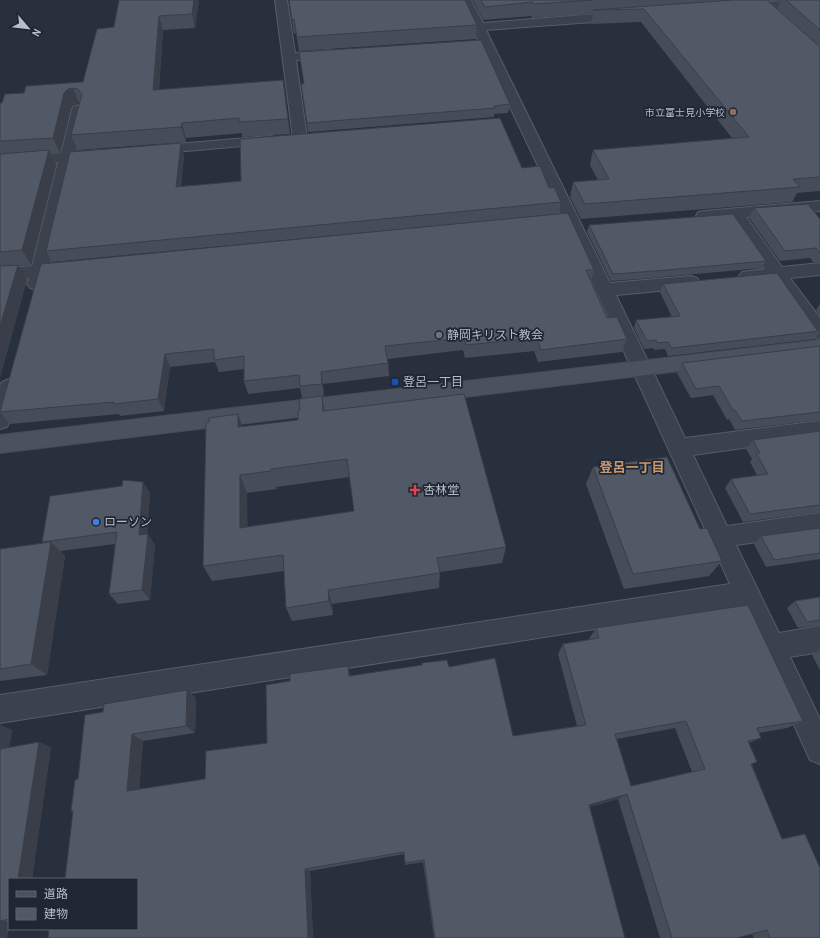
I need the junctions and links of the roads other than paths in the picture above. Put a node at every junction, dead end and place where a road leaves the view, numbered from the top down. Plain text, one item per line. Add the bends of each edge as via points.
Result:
1 (281, 0) edge
2 (465, 0) edge
3 (797, 2) edge
4 (820, 2) edge
5 (602, 6) dead end
6 (763, 6) junction
7 (732, 8) edge
8 (633, 15) edge
9 (610, 16) junction
10 (774, 17) edge
11 (479, 38) junction
12 (345, 53) edge
13 (289, 57) junction
14 (79, 108) edge
15 (316, 137) edge
16 (300, 138) junction
17 (137, 151) edge
18 (114, 153) edge
19 (68, 157) junction
20 (0, 162) edge
21 (820, 206) edge
22 (735, 214) junction
23 (689, 218) edge
24 (88, 266) edge
25 (820, 269) edge
26 (40, 270) junction
27 (778, 273) junction
28 (0, 275) edge
29 (731, 278) edge
30 (708, 280) edge
31 (605, 290) junction
32 (32, 301) edge
33 (820, 332) edge
34 (820, 346) edge
35 (14, 368) edge
36 (641, 368) junction
37 (0, 421) edge
38 (820, 429) edge
39 (0, 444) edge
40 (678, 448) junction
41 (820, 523) edge
42 (720, 536) junction
43 (746, 593) junction
44 (820, 639) edge
45 (772, 647) junction
46 (0, 708) edge
47 (820, 750) edge

1 - 13 street
2 - 11 street
3 - 4 street
3 - 6 street
5 - 9 street
6 - 7 street
6 - 10 street
8 - 9 street
9 - 11 street
11 - 31 street via 515,122 573,223
12 - 13 street
13 - 16 street
14 - 19 street
15 - 16 street
16 - 17 street
18 - 19 street
19 - 20 street
19 - 26 street
21 - 22 street
22 - 23 street
22 - 27 street
24 - 26 street
25 - 27 street
26 - 28 street
26 - 32 street
27 - 29 street
27 - 33 street
30 - 31 street
31 - 36 street
34 - 36 street
35 - 37 street
36 - 39 street
36 - 40 street
38 - 40 street
40 - 42 street
41 - 42 street
42 - 43 street
43 - 45 street
43 - 46 street
44 - 45 street
45 - 47 street

